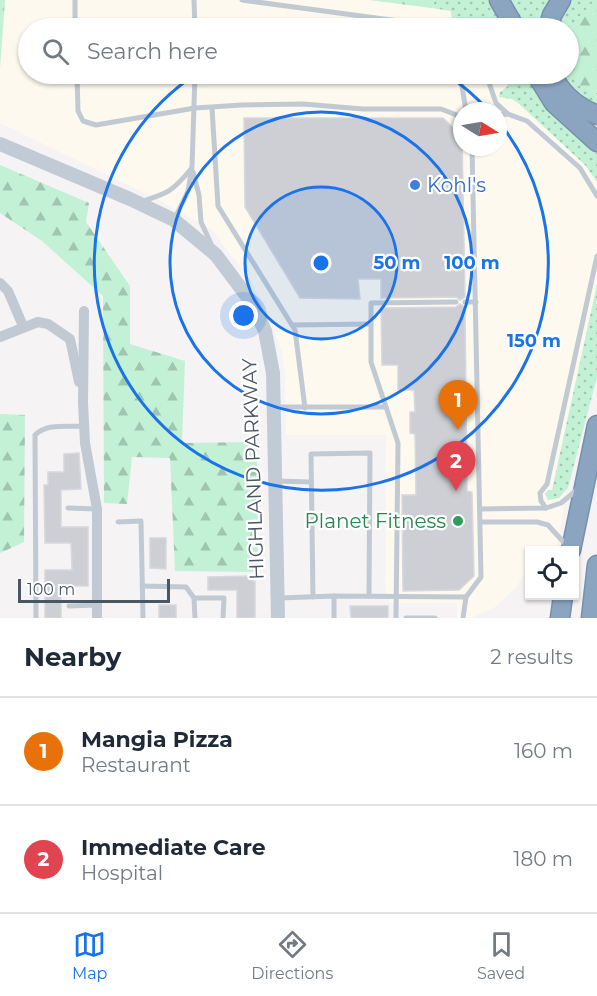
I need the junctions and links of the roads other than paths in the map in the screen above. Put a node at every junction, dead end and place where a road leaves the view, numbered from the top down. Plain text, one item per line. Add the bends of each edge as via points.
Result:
1 (75, 0) edge
2 (194, 0) edge
3 (242, 0) edge
4 (499, 0) edge
5 (561, 0) edge
6 (75, 18) edge
7 (195, 18) edge
8 (376, 18) edge
9 (509, 18) edge
10 (551, 18) edge
11 (77, 84) edge
12 (195, 84) edge
13 (462, 84) edge
14 (489, 84) edge
15 (542, 84) edge
16 (558, 84) edge
17 (465, 102) edge
18 (195, 108) junction
19 (212, 108) junction
20 (453, 114) edge
21 (508, 114) joint
22 (597, 115) edge
23 (597, 142) edge
24 (0, 144) edge
25 (472, 156) edge
26 (192, 167) junction
27 (597, 196) edge
28 (138, 202) junction
29 (174, 220) junction
30 (216, 255) junction
31 (597, 256) edge
32 (0, 283) edge
33 (456, 302) dead end
34 (465, 302) dead end
35 (476, 302) junction
36 (84, 311) dead end
37 (371, 324) junction
38 (292, 325) junction
39 (23, 326) junction
40 (0, 337) edge
41 (83, 403) junction
42 (275, 407) junction
43 (386, 407) junction
44 (305, 408) junction
45 (597, 425) edge
46 (84, 426) junction
47 (275, 481) junction
48 (311, 482) junction
49 (584, 484) junction
50 (68, 508) dead end
51 (546, 508) junction
52 (97, 509) junction
53 (480, 509) junction
54 (118, 522) dead end
55 (481, 522) junction
56 (567, 546) edge
57 (572, 546) edge
58 (597, 565) edge
59 (142, 586) junction
60 (334, 596) junction
61 (369, 596) junction
62 (395, 596) junction
63 (313, 597) junction
64 (466, 597) junction
65 (194, 598) junction
66 (277, 598) junction
67 (562, 600) edge
68 (98, 605) junction
69 (69, 606) dead end
70 (597, 610) edge
71 (464, 616) edge
72 (36, 618) edge
73 (98, 618) edge
74 (142, 618) edge
75 (195, 618) edge
76 (223, 618) edge
77 (278, 618) edge
78 (334, 618) edge
79 (396, 618) edge
80 (406, 618) edge
81 (435, 618) edge
82 (560, 618) edge
83 (592, 618) edge

1 - 6 lane
2 - 7 lane
3 - 8 lane
4 - 9 highway
5 - 10 highway
11 - 18 lane via 78,111 83,121 96,125
12 - 18 lane
13 - 17 lane
14 - 21 lane via 496,103
15 - 23 highway via 554,103
16 - 22 highway via 572,101
18 - 19 lane
18 - 26 lane
19 - 20 lane via 303,104 441,109
19 - 38 lane via 218,206
21 - 27 lane via 526,122 580,168
24 - 28 street, HIGHLAND PARKWAY
25 - 35 lane
26 - 28 lane via 168,194
26 - 29 lane via 188,191
26 - 30 lane via 201,222
28 - 29 street, HIGHLAND PARKWAY
29 - 30 street, HIGHLAND PARKWAY
30 - 42 street, HIGHLAND PARKWAY via 252,303 265,332
31 - 51 lane via 547,484 540,493
32 - 39 street via 8,291
33 - 37 lane via 371,303
34 - 35 lane
35 - 53 lane
36 - 41 street
37 - 38 lane
37 - 43 lane via 371,362
38 - 44 lane
39 - 40 street
39 - 41 street via 48,324 70,339
41 - 46 street
42 - 44 lane
42 - 47 street, HIGHLAND PARKWAY
43 - 44 lane
43 - 62 lane via 398,443
45 - 49 highway
46 - 52 street
46 - 72 lane via 48,428 35,435
47 - 48 lane
47 - 66 street, HIGHLAND PARKWAY
48 - 61 lane via 311,454 370,453
48 - 63 lane
49 - 51 lane via 561,503
49 - 57 highway
50 - 52 lane
51 - 53 lane
52 - 68 street
53 - 55 lane
54 - 59 lane via 141,521
55 - 56 lane via 548,525
55 - 64 lane via 481,577
58 - 83 highway
59 - 65 lane via 186,587
59 - 74 lane
60 - 61 lane
60 - 63 lane
60 - 78 lane
61 - 62 lane
62 - 64 lane
62 - 79 lane
63 - 66 lane
64 - 71 lane
65 - 75 lane
65 - 76 lane via 224,598
66 - 77 street, HIGHLAND PARKWAY
67 - 82 highway
68 - 69 lane
68 - 73 street
70 - 83 highway
80 - 81 lane

